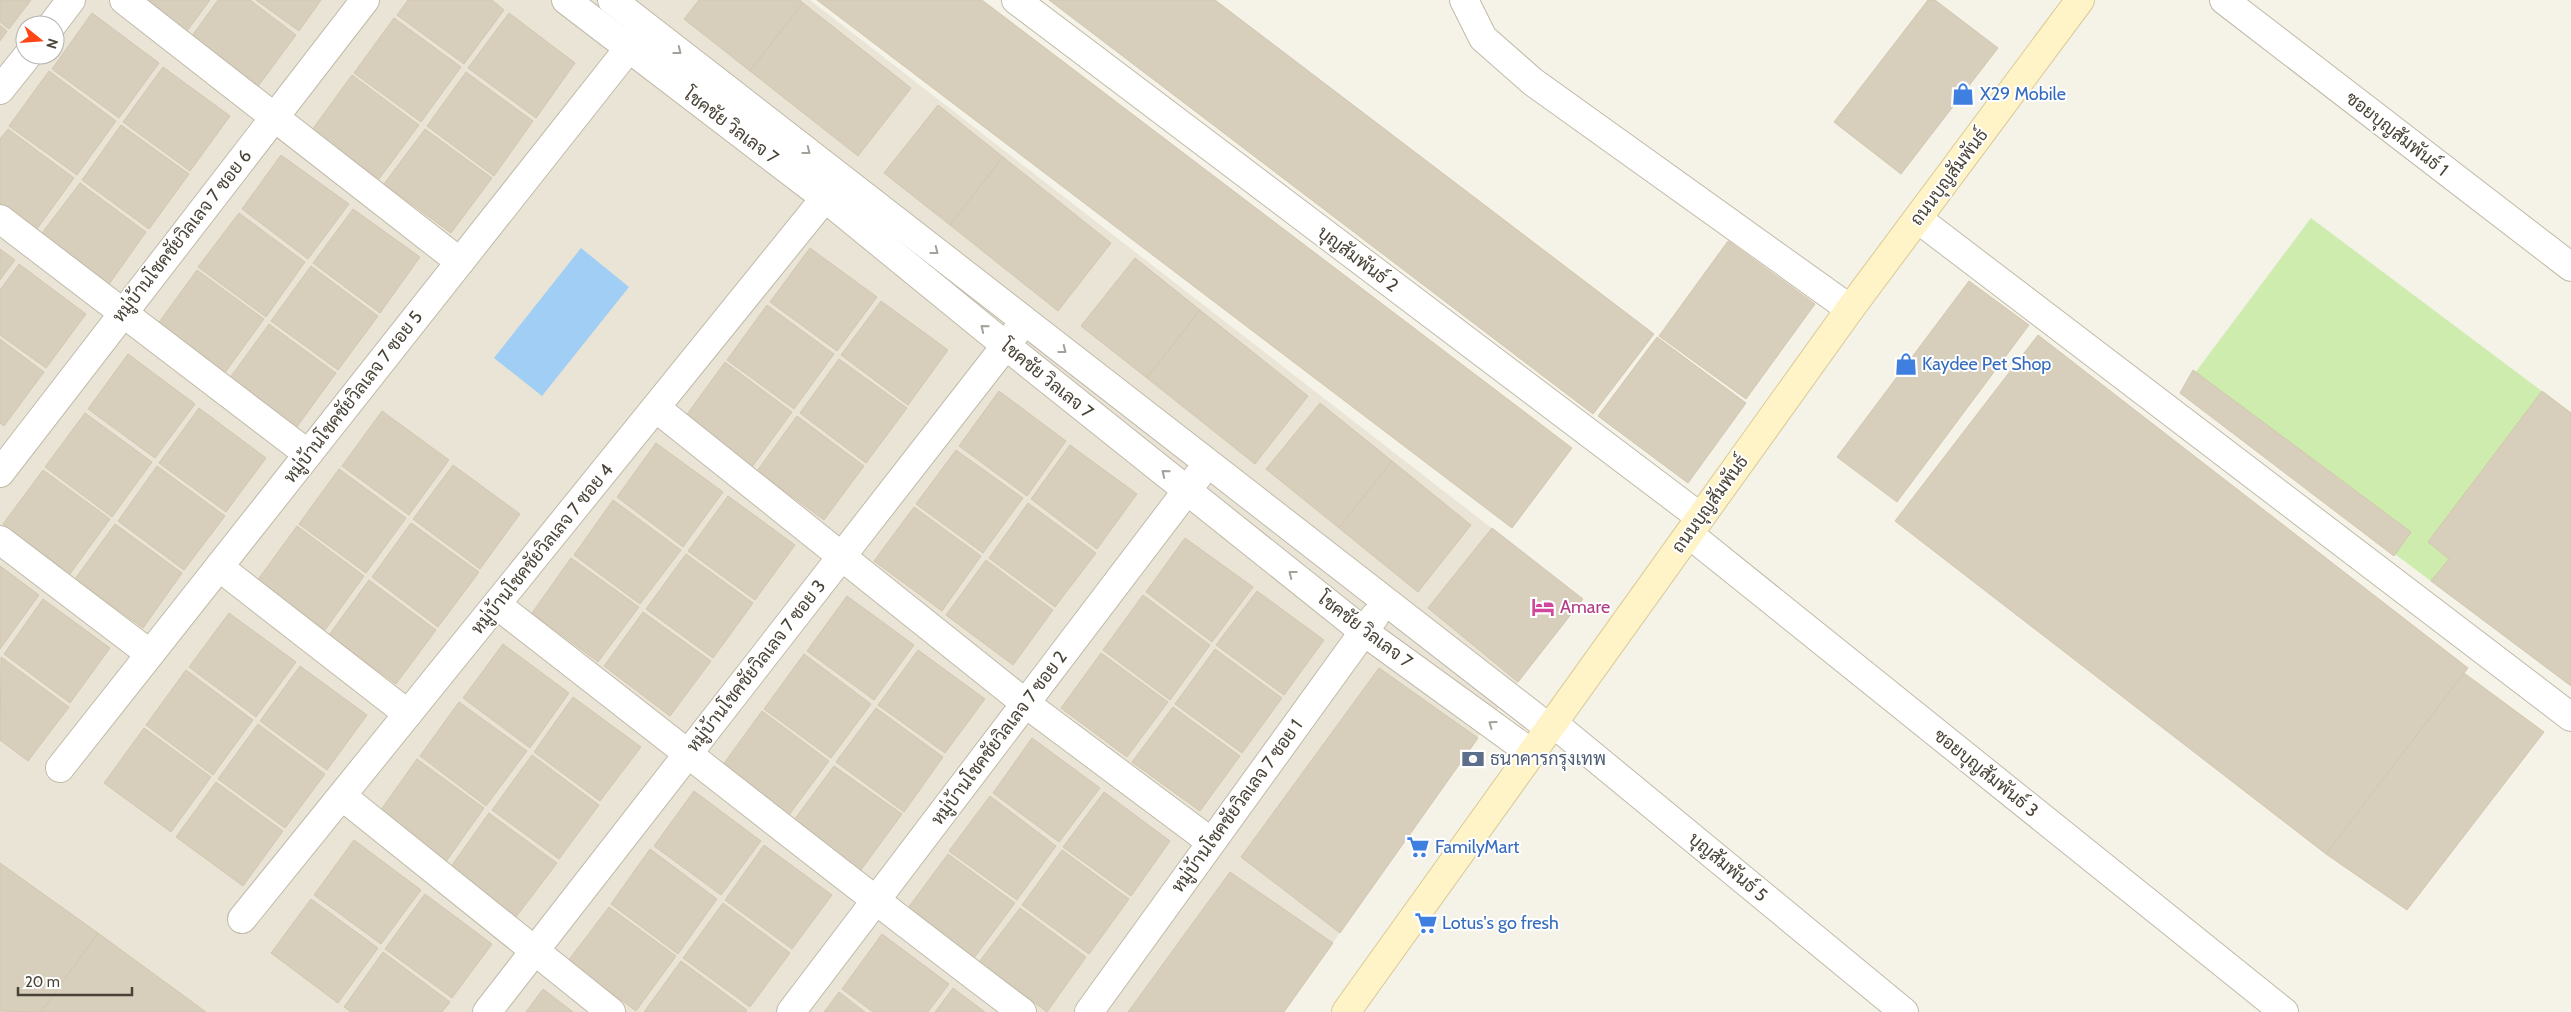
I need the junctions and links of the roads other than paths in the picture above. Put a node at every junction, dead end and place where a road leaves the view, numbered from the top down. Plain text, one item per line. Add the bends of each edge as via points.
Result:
1 (71, 0) edge
2 (124, 0) edge
3 (365, 0) edge
4 (566, 0) edge
5 (612, 0) edge
6 (1016, 0) edge
7 (1464, 0) edge
8 (2080, 0) edge
9 (2224, 0) edge
10 (60, 15) edge
11 (646, 26) junction
12 (629, 48) junction
13 (20, 65) edge
14 (0, 90) edge
15 (273, 119) junction
16 (833, 188) junction
17 (0, 218) edge
18 (1918, 219) junction
19 (460, 262) junction
20 (2571, 267) edge
21 (1850, 309) junction
22 (122, 314) junction
23 (1026, 321) junction
24 (1004, 345) junction
25 (656, 408) junction
26 (308, 454) junction
27 (1208, 464) junction
28 (0, 473) edge
29 (1186, 490) junction
30 (1695, 525) junction
31 (0, 540) edge
32 (842, 555) junction
33 (219, 567) junction
34 (1386, 602) junction
35 (497, 605) junction
36 (1363, 630) junction
37 (150, 654) junction
38 (1026, 703) junction
39 (408, 714) junction
40 (2571, 717) edge
41 (1551, 726) junction
42 (689, 753) junction
43 (1531, 753) junction
44 (60, 768) dead end
45 (342, 796) junction
46 (1211, 842) junction
47 (875, 902) junction
48 (242, 919) dead end
49 (534, 951) junction
50 (487, 1012) edge
51 (611, 1012) edge
52 (791, 1012) edge
53 (1022, 1012) edge
54 (1089, 1012) edge
55 (1346, 1012) edge
56 (1904, 1012) edge
57 (2284, 1012) edge

1 - 10 street
2 - 15 street
3 - 15 street, หมู่บ้านโชคชัยวิลเลจ 7 ซอย 6
4 - 12 street, โชคชัย วิลเลจ 7
5 - 11 street, โชคชัย วิลเลจ 7
6 - 30 street, บุญสัมพันธ์ 2
7 - 21 street via 1484,38 1533,82
8 - 18 street, ถนนบุญสัมพันธ์
9 - 20 street, ซอยบุญสัมพันธ์ 1
11 - 12 street, หมู่บ้านโชคชัยวิลเลจ 7 ซอย 5
11 -> 16 street, โชคชัย วิลเลจ 7
12 - 16 street, โชคชัย วิลเลจ 7
12 - 19 street, หมู่บ้านโชคชัยวิลเลจ 7 ซอย 5
13 - 14 street
15 - 19 street
15 - 22 street, หมู่บ้านโชคชัยวิลเลจ 7 ซอย 6
16 -> 23 street, โชคชัย วิลเลจ 7
24 -> 16 street, โชคชัย วิลเลจ 7
16 - 25 street, หมู่บ้านโชคชัยวิลเลจ 7 ซอย 4
17 - 22 street
18 - 21 street, ถนนบุญสัมพันธ์
18 - 40 street
19 - 26 street, หมู่บ้านโชคชัยวิลเลจ 7 ซอย 5
21 - 30 street, ถนนบุญสัมพันธ์
22 - 26 street
22 - 28 street, หมู่บ้านโชคชัยวิลเลจ 7 ซอย 6
23 - 24 street, หมู่บ้านโชคชัยวิลเลจ 7 ซอย 3
23 -> 27 street, โชคชัย วิลเลจ 7
29 -> 24 street, โชคชัย วิลเลจ 7
24 - 32 street, หมู่บ้านโชคชัยวิลเลจ 7 ซอย 3
25 - 32 street
25 - 35 street, หมู่บ้านโชคชัยวิลเลจ 7 ซอย 4
26 - 33 street, หมู่บ้านโชคชัยวิลเลจ 7 ซอย 5
27 - 29 street, หมู่บ้านโชคชัยวิลเลจ 7 ซอย 2
27 - 34 street, โชคชัย วิลเลจ 7
36 -> 29 street, โชคชัย วิลเลจ 7
29 - 38 street, หมู่บ้านโชคชัยวิลเลจ 7 ซอย 2
30 - 41 street, ถนนบุญสัมพันธ์
30 - 57 street, ซอยบุญสัมพันธ์ 3
31 - 37 street
32 - 38 street
32 - 42 street, หมู่บ้านโชคชัยวิลเลจ 7 ซอย 3
33 - 37 street, หมู่บ้านโชคชัยวิลเลจ 7 ซอย 5
33 - 39 street
34 - 36 street, หมู่บ้านโชคชัยวิลเลจ 7 ซอย 1
34 - 41 street, โชคชัย วิลเลจ 7
35 - 39 street, หมู่บ้านโชคชัยวิลเลจ 7 ซอย 4
35 - 42 street
43 -> 36 street, โชคชัย วิลเลจ 7
36 - 46 street, หมู่บ้านโชคชัยวิลเลจ 7 ซอย 1
37 - 44 street, หมู่บ้านโชคชัยวิลเลจ 7 ซอย 5
38 - 46 street
38 - 47 street, หมู่บ้านโชคชัยวิลเลจ 7 ซอย 2
39 - 45 street, หมู่บ้านโชคชัยวิลเลจ 7 ซอย 4
41 - 43 street, ถนนบุญสัมพันธ์
41 - 56 street, บุญสัมพันธ์ 5
42 - 47 street
42 - 49 street, หมู่บ้านโชคชัยวิลเลจ 7 ซอย 3
43 - 55 street, ถนนบุญสัมพันธ์
45 - 48 street, หมู่บ้านโชคชัยวิลเลจ 7 ซอย 4
45 - 49 street
46 - 54 street, หมู่บ้านโชคชัยวิลเลจ 7 ซอย 1
47 - 52 street, หมู่บ้านโชคชัยวิลเลจ 7 ซอย 2
47 - 53 street
49 - 50 street, หมู่บ้านโชคชัยวิลเลจ 7 ซอย 3
49 - 51 street

